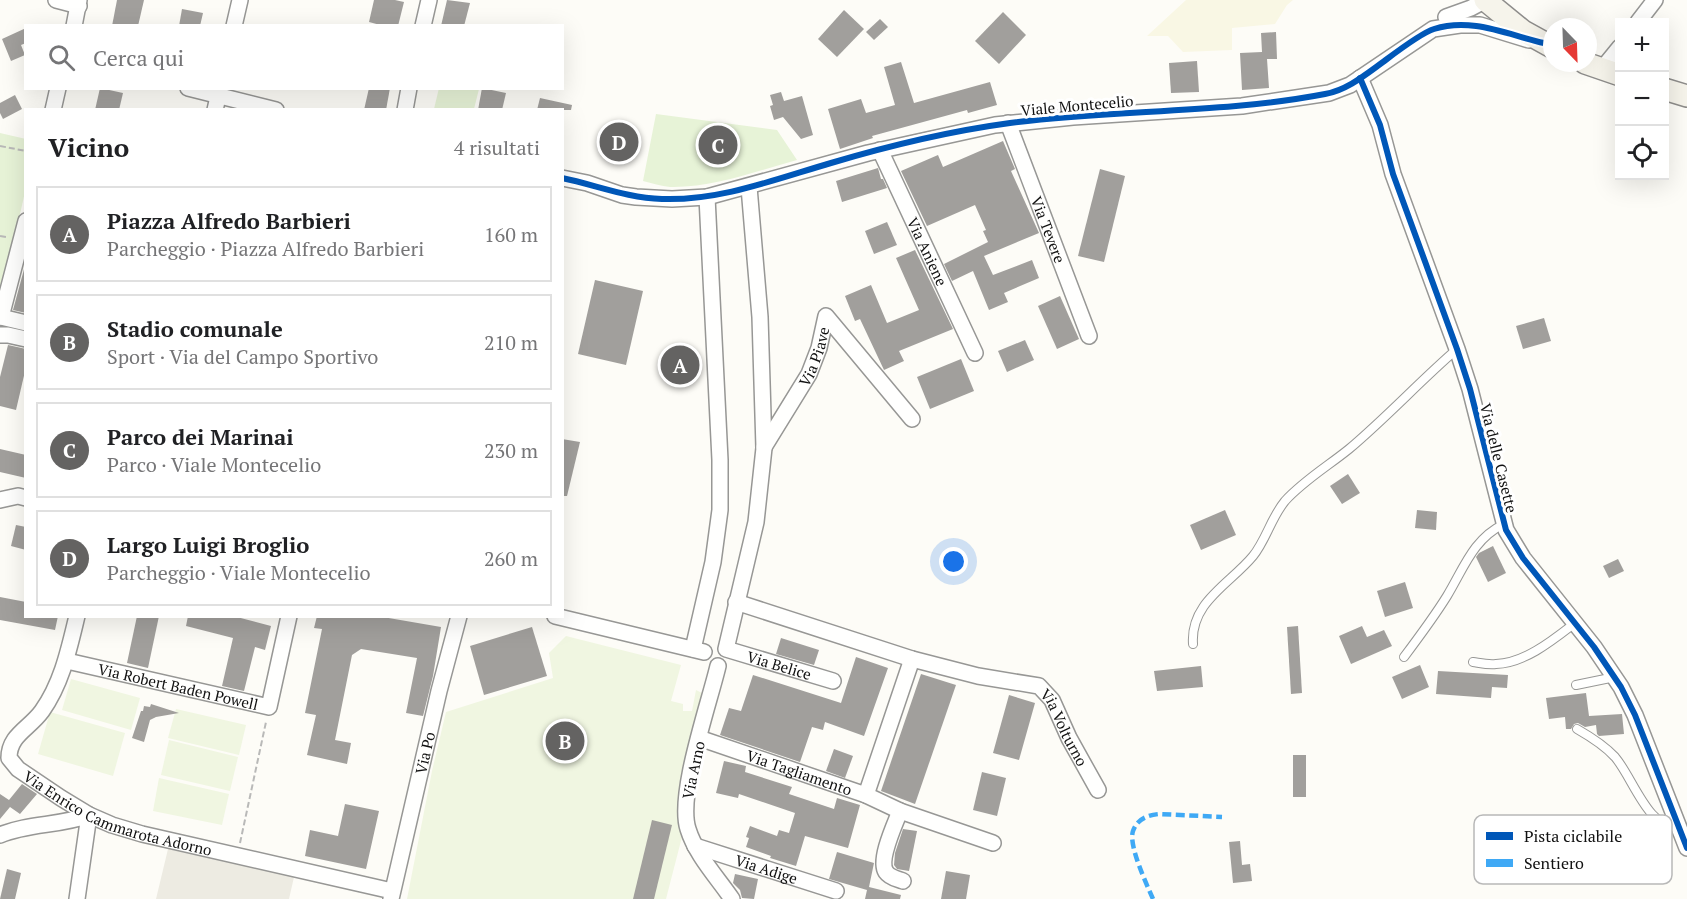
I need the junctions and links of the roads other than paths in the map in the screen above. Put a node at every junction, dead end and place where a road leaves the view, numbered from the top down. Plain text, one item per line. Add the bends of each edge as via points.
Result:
1 (56, 0) edge
2 (240, 0) edge
3 (429, 0) edge
4 (1460, 0) edge
5 (1655, 0) edge
6 (79, 3) edge
7 (1488, 3) edge
8 (1641, 18) edge
9 (74, 24) edge
10 (234, 24) edge
11 (423, 24) edge
12 (1442, 24) junction
13 (1543, 42) edge
14 (1543, 43) edge
15 (1615, 53) edge
16 (1602, 69) edge
17 (1360, 78) junction
18 (58, 90) edge
19 (194, 90) edge
20 (409, 90) edge
21 (1669, 90) edge
22 (1687, 96) edge
23 (218, 98) edge
24 (53, 108) edge
25 (266, 108) edge
26 (405, 108) edge
27 (1008, 123) junction
28 (880, 150) junction
29 (564, 181) edge
30 (749, 187) junction
31 (707, 197) junction
32 (24, 229) edge
33 (1, 316) edge
34 (24, 322) edge
35 (0, 335) edge
36 (1089, 336) dead end
37 (24, 339) edge
38 (1457, 349) junction
39 (975, 353) dead end
40 (912, 419) dead end
41 (764, 448) junction
42 (24, 498) edge
43 (0, 500) edge
44 (1504, 524) junction
45 (736, 602) junction
46 (77, 618) edge
47 (289, 618) edge
48 (458, 618) edge
49 (563, 618) edge
50 (1575, 623) junction
51 (1193, 644) dead end
52 (726, 649) junction
53 (698, 651) junction
54 (1404, 657) dead end
55 (912, 659) junction
56 (67, 661) junction
57 (1473, 662) dead end
58 (718, 666) junction
59 (1615, 677) junction
60 (833, 681) dead end
61 (1576, 685) dead end
62 (1577, 729) dead end
63 (699, 738) junction
64 (1098, 790) dead end
65 (866, 795) junction
66 (900, 811) junction
67 (89, 815) junction
68 (1652, 815) edge
69 (1672, 827) edge
70 (1678, 827) junction
71 (0, 835) edge
72 (993, 843) dead end
73 (695, 846) junction
74 (1687, 848) edge
75 (903, 881) dead end
76 (836, 891) dead end
77 (392, 895) edge
78 (77, 899) edge
79 (732, 899) edge

1 - 6 street
2 - 10 street
3 - 11 street
4 - 12 street
5 - 8 street
6 - 9 street
7 - 12 street via 1480,18
7 - 13 main road
12 - 14 street via 1487,26
12 - 17 street, Viale Montecelio
15 - 16 street
17 - 27 street, Viale Montecelio via 1329,93 1268,104
17 - 38 street, Via delle Casette
18 - 24 street
19 - 23 street
20 - 26 street
21 - 22 main road
23 - 25 street
27 - 28 street, Viale Montecelio
27 - 36 street, Via Tevere
28 - 30 street, Viale Montecelio
28 - 39 street, Via Aniene
29 - 31 street, Viale Montecelio via 587,183 636,197
30 - 31 street, Viale Montecelio
30 - 41 street
31 - 53 street via 720,510
32 - 33 street
33 - 34 street
35 - 37 street
38 - 44 street, Via delle Casette
38 - 51 lane via 1286,501 1251,558 1201,610 1194,626
40 - 41 street, Via Piave via 826,316 810,374
41 - 45 street via 756,522
42 - 43 street
44 - 50 street, Via delle Casette via 1522,558
44 - 54 lane via 1473,549 1446,597
45 - 52 street
45 - 55 street, Via Volturno
46 - 56 street, Via Enrico Cammarota Adorno
47 - 56 street, Via Robert Baden Powell via 269,708
48 - 77 street, Via Po
49 - 53 street
50 - 57 lane via 1511,662
50 - 59 street, Via delle Casette
52 - 53 street via 714,643
52 - 58 street via 725,662
52 - 60 street, Via Belice
53 - 58 street via 707,663
55 - 64 street, Via Volturno via 978,676 1035,684 1043,689
55 - 65 street
56 - 67 street, Via Enrico Cammarota Adorno via 42,711 14,738 9,758 18,769
58 - 63 street, Via Arno
59 - 61 lane
59 - 70 street, Via delle Casette via 1635,715
62 - 68 lane via 1617,759
63 - 65 street, Via Tagliamento
63 - 73 street, Via Arno via 686,806
65 - 66 street, Via Tagliamento
66 - 72 street, Via Tagliamento
66 - 75 street via 884,865 889,876
67 - 71 street
67 - 77 street, Via Enrico Cammarota Adorno via 130,831
67 - 78 street
69 - 70 lane
70 - 74 street, Via delle Casette
73 - 76 street, Via Adige
73 - 79 street, Via Arno

